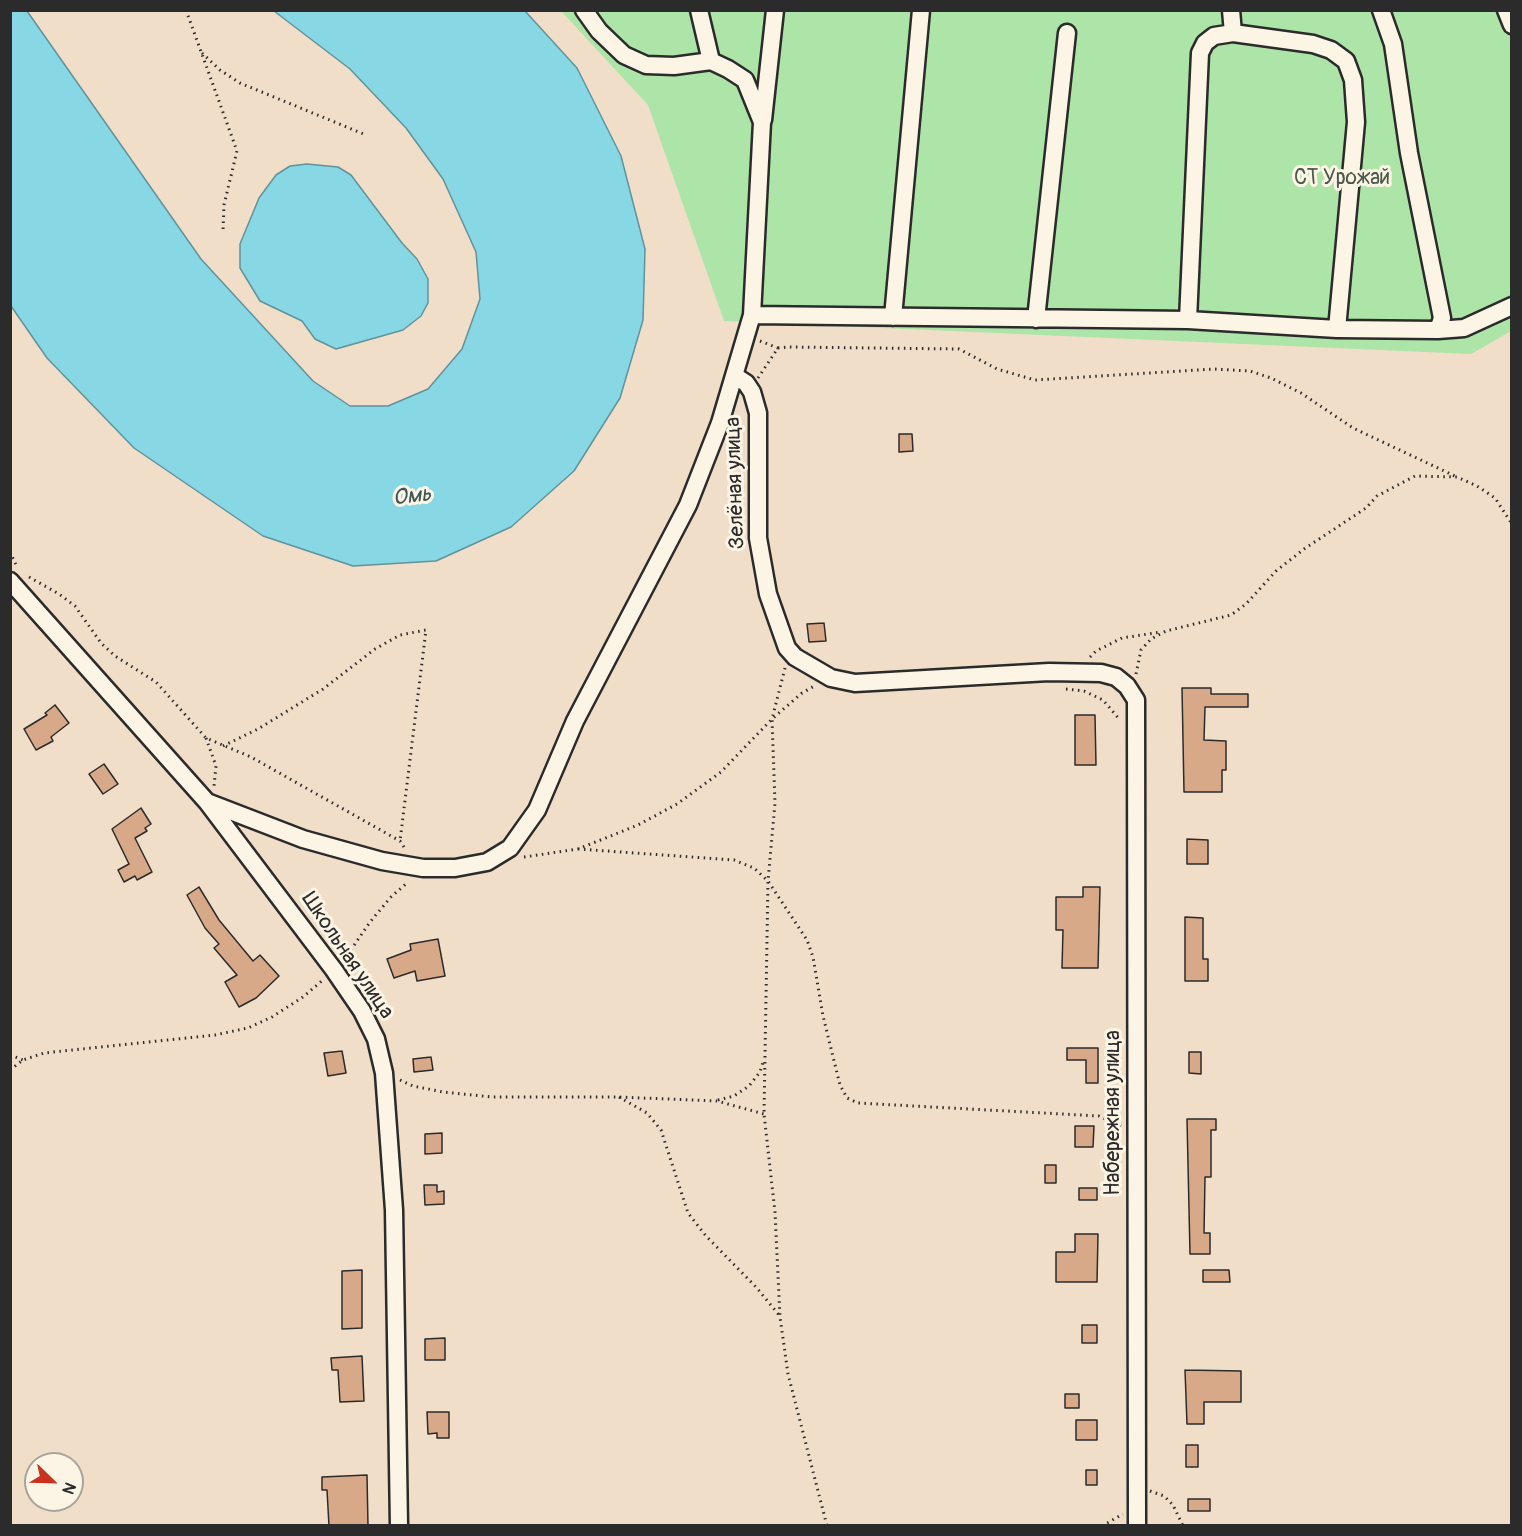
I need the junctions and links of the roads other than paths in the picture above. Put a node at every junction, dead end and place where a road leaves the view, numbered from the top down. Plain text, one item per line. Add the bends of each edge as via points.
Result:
1 (584, 10) edge
2 (699, 10) edge
3 (776, 10) edge
4 (921, 10) edge
5 (1231, 10) edge
6 (1381, 10) edge
7 (1506, 10) edge
8 (1512, 25) edge
9 (1067, 33) dead end
10 (1233, 33) junction
11 (711, 61) junction
12 (768, 71) junction
13 (745, 80) junction
14 (762, 122) junction
15 (1512, 306) edge
16 (752, 315) junction
17 (893, 317) junction
18 (1036, 319) junction
19 (1188, 320) junction
20 (1337, 329) junction
21 (1438, 330) junction
22 (741, 380) junction
23 (18, 575) edge
24 (1136, 700) joint
25 (207, 802) junction
26 (399, 1526) edge
27 (1137, 1526) edge

1 - 11 street via 624,55 646,65
2 - 11 street
3 - 12 street
4 - 17 street
5 - 10 street
6 - 21 street via 1393,44 1409,153 1442,318
7 - 8 street
9 - 18 street
10 - 19 street via 1214,36 1200,53
10 - 20 street via 1331,50 1346,61 1353,80 1356,122
11 - 13 street
12 - 13 street
12 - 14 street
13 - 14 street
14 - 16 street
15 - 21 street via 1464,328
16 - 17 street
16 - 22 street
17 - 18 street
18 - 19 street
19 - 20 street
20 - 21 street
22 - 24 street, Зелёная улица via 752,392 758,412 758,538 768,594 787,648 795,657 831,678 855,683 1101,673 1116,677
22 - 25 street via 688,505 575,721 537,810 510,848 487,862 455,868 416,867 303,839
23 - 25 street, Школьная улица
24 - 27 street, Набережная улица
25 - 26 street, Школьная улица via 334,970 376,1039 384,1073 396,1265

